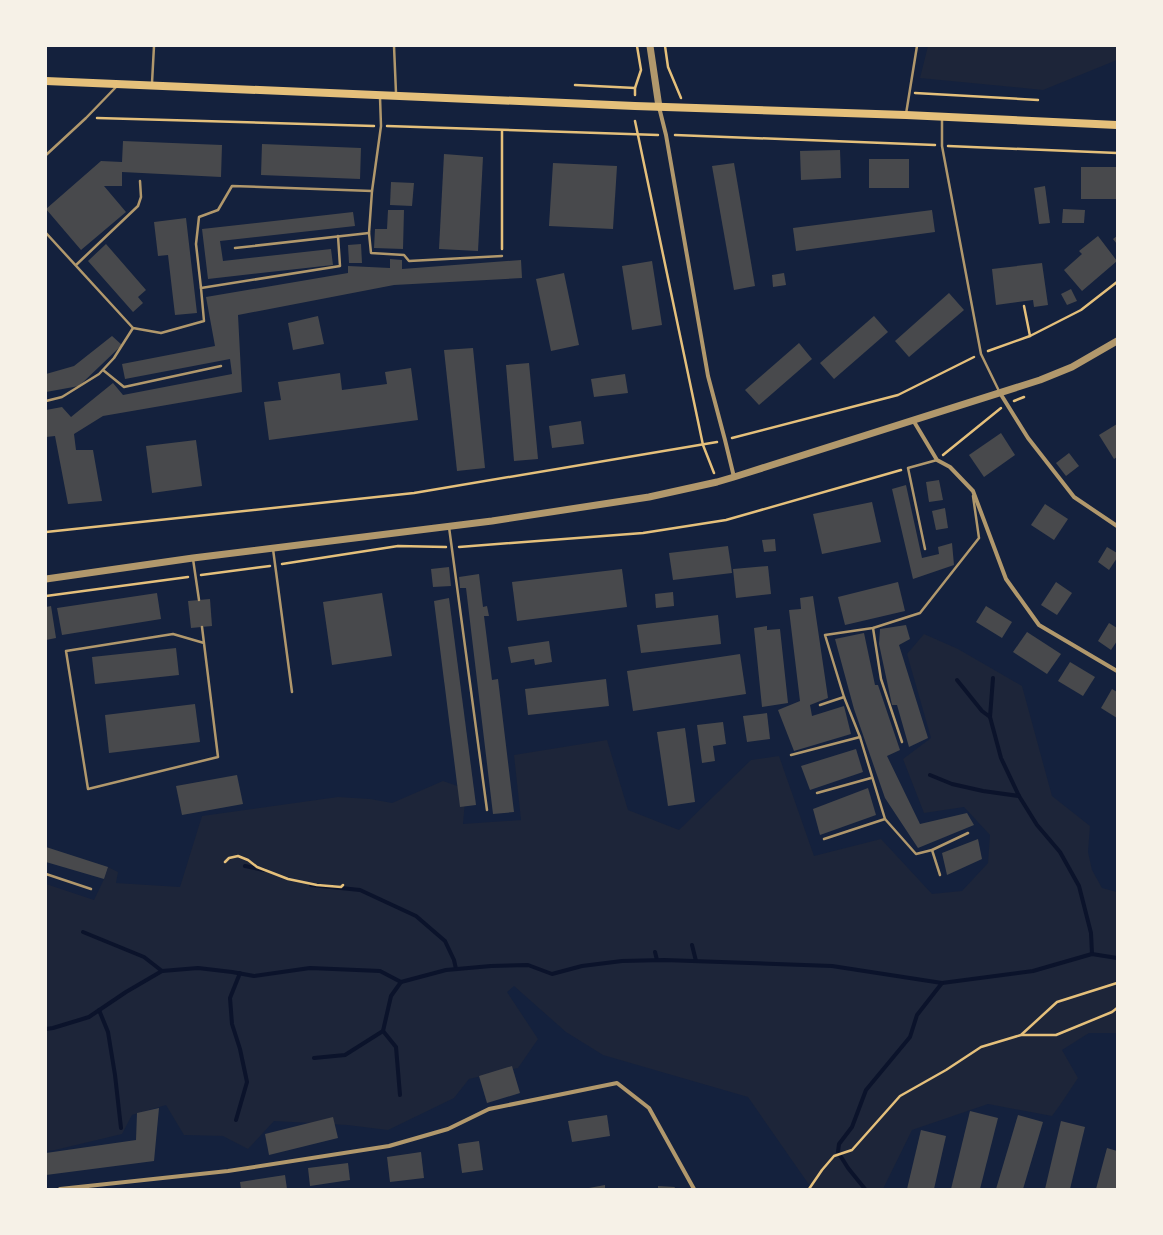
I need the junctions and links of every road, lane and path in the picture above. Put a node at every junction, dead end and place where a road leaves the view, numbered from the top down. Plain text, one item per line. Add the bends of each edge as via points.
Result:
1 (154, 46) edge
2 (394, 46) edge
3 (637, 46) edge
4 (650, 46) edge
5 (665, 46) edge
6 (918, 46) edge
7 (46, 81) edge
8 (120, 84) junction
9 (152, 85) junction
10 (575, 85) dead end
11 (636, 88) junction
12 (909, 93) junction
13 (380, 95) junction
14 (635, 95) dead end
15 (396, 96) junction
16 (1038, 100) dead end
17 (659, 107) junction
18 (686, 108) junction
19 (906, 115) junction
20 (942, 116) junction
21 (635, 121) dead end
22 (1117, 125) edge
23 (502, 130) dead end
24 (666, 135) junction
25 (942, 146) junction
26 (1117, 153) edge
27 (46, 155) edge
28 (140, 181) dead end
29 (372, 191) junction
30 (46, 233) edge
31 (368, 233) junction
32 (338, 236) junction
33 (235, 248) dead end
34 (502, 256) joint
35 (76, 265) junction
36 (1117, 282) edge
37 (201, 288) junction
38 (1024, 306) dead end
39 (133, 328) junction
40 (1030, 336) junction
41 (1117, 341) edge
42 (981, 354) junction
43 (221, 366) dead end
44 (103, 370) junction
45 (1000, 393) junction
46 (1027, 396) dead end
47 (46, 400) edge
48 (1006, 404) junction
49 (913, 420) junction
50 (725, 440) junction
51 (704, 445) junction
52 (937, 460) junction
53 (908, 468) junction
54 (714, 473) dead end
55 (734, 477) junction
56 (972, 491) junction
57 (449, 526) junction
58 (1117, 526) edge
59 (46, 532) edge
60 (273, 548) junction
61 (452, 548) junction
62 (925, 549) dead end
63 (193, 558) junction
64 (275, 566) junction
65 (195, 576) junction
66 (46, 579) edge
67 (46, 596) edge
68 (198, 600) dead end
69 (202, 627) dead end
70 (872, 628) junction
71 (204, 642) junction
72 (1117, 671) edge
73 (292, 692) dead end
74 (844, 697) junction
75 (820, 705) dead end
76 (860, 737) junction
77 (902, 742) dead end
78 (792, 755) dead end
79 (871, 778) junction
80 (817, 793) dead end
81 (487, 810) dead end
82 (885, 819) junction
83 (968, 833) dead end
84 (824, 839) dead end
85 (932, 850) junction
86 (225, 862) dead end
87 (46, 874) edge
88 (940, 875) dead end
89 (343, 885) dead end
90 (91, 889) dead end
91 (1117, 983) edge
92 (1117, 1008) edge
93 (1021, 1035) junction
94 (60, 1189) edge
95 (694, 1189) edge
96 (809, 1189) edge

1 - 9 lane
2 - 15 lane
3 - 11 path via 641,70
4 - 17 street
5 - 18 path via 668,67
6 - 12 lane
7 - 8 main road
8 - 9 main road
8 - 27 lane
9 - 13 main road
10 - 11 path
11 - 14 path
12 - 16 path
12 - 19 lane
13 - 15 main road
13 - 29 lane via 381,126
15 - 17 main road
17 - 18 main road
17 - 24 street
18 - 19 main road
19 - 20 main road
20 - 22 main road
20 - 25 lane
21 - 51 path
23 - 34 path
24 - 25 path
24 - 50 street via 708,376
25 - 26 path
25 - 42 lane
28 - 35 lane via 141,197 138,206
29 - 31 lane
29 - 37 lane via 232,186 218,210 198,216 196,244
30 - 35 lane
31 - 32 lane
31 - 34 lane via 371,253 404,255 409,261
32 - 33 lane
32 - 37 lane via 340,266
35 - 39 lane
36 - 40 path via 1081,310
37 - 39 lane via 204,321 161,333
38 - 40 path
39 - 44 lane
40 - 42 path
41 - 45 street via 1072,367
42 - 45 lane
42 - 50 path via 898,395
43 - 44 lane via 124,387
44 - 47 lane via 62,397
45 - 48 street
45 - 49 street
46 - 48 path
48 - 52 path
48 - 58 street via 1028,438 1074,497
49 - 52 street
49 - 55 street
50 - 51 path
50 - 55 street
51 - 54 path
51 - 59 path via 414,493
52 - 53 lane
52 - 56 street via 950,467
53 - 61 path via 726,520 643,533
53 - 62 lane
55 - 57 street via 649,496
56 - 70 lane via 979,538 920,613
56 - 72 street via 1006,579 1039,625
57 - 60 street
57 - 61 lane
60 - 63 street
60 - 64 lane
61 - 64 path via 398,546
61 - 81 lane
63 - 65 lane
63 - 66 street
64 - 65 path
64 - 73 lane
65 - 67 path
65 - 68 lane
69 - 71 lane
70 - 74 lane via 825,635
70 - 77 lane via 881,679
71 - 71 lane via 218,757 88,789 66,651 174,634
74 - 75 lane
74 - 76 lane
76 - 78 lane
76 - 79 lane
79 - 80 lane
79 - 82 lane
82 - 84 lane
82 - 85 lane via 916,854
83 - 85 lane
85 - 88 lane
86 - 89 path via 238,856 257,867 288,879 330,887 341,888
87 - 90 lane
91 - 93 path via 1056,1002
92 - 93 path via 1056,1035
93 - 96 path via 981,1047 900,1096 852,1150 834,1156
94 - 95 street via 228,1171 389,1146 448,1129 489,1109 617,1083 649,1108

